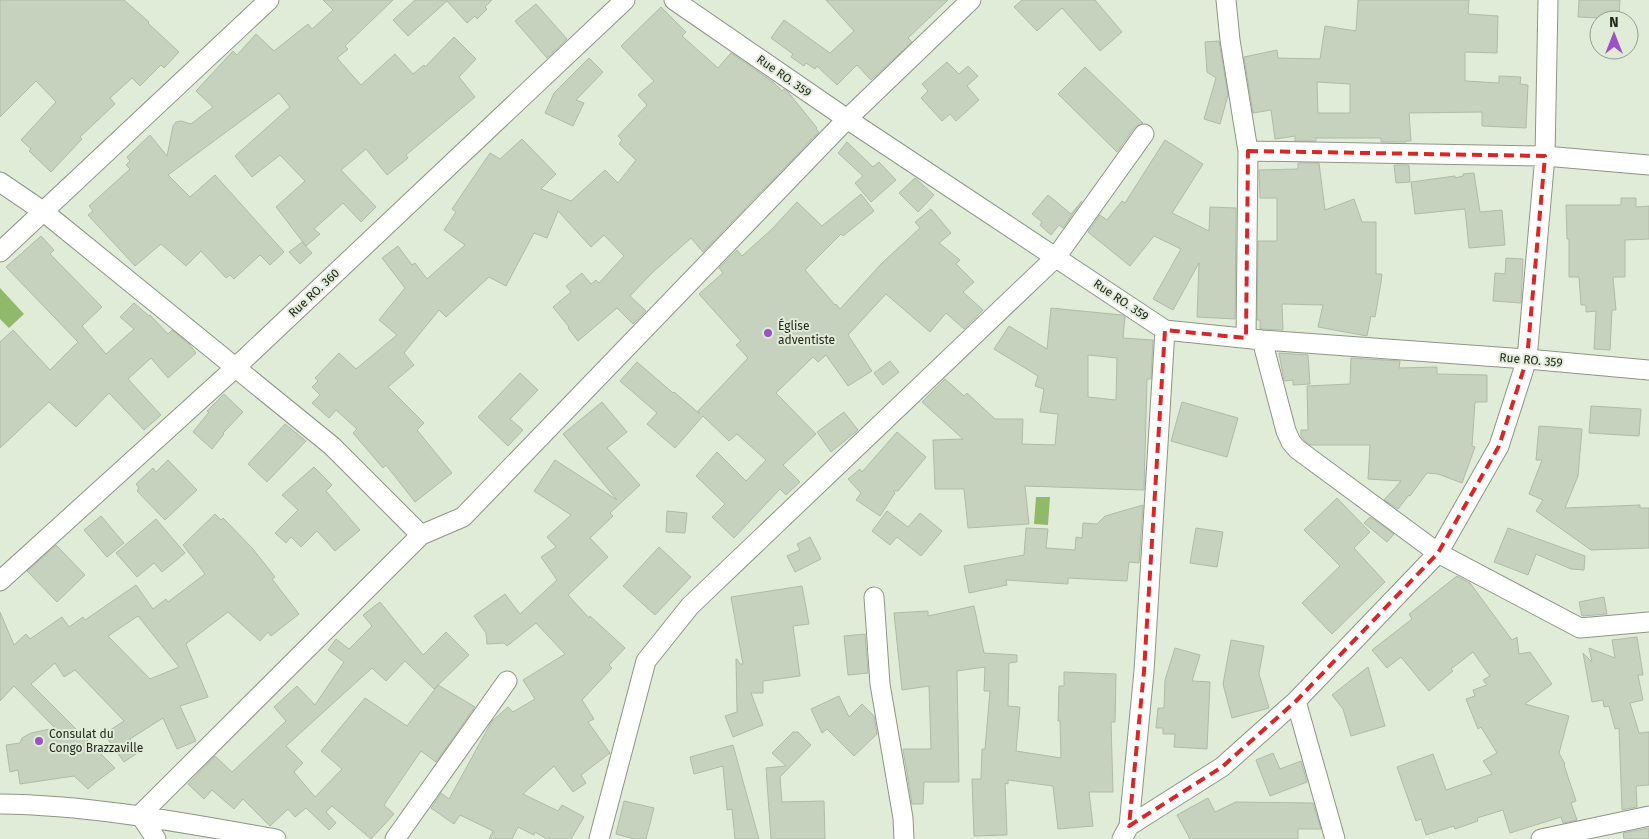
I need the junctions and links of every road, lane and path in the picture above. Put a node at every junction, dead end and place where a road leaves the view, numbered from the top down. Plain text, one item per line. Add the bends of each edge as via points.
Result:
1 (269, 0) edge
2 (624, 0) edge
3 (674, 0) edge
4 (972, 0) edge
5 (1226, 0) edge
6 (1548, 0) edge
7 (847, 119) junction
8 (1144, 134) dead end
9 (1248, 152) junction
10 (1544, 156) junction
11 (1649, 165) edge
12 (0, 182) edge
13 (44, 212) junction
14 (0, 252) edge
15 (1056, 257) junction
16 (1165, 330) junction
17 (1254, 339) junction
18 (1527, 359) junction
19 (236, 366) junction
20 (1649, 370) edge
21 (421, 535) junction
22 (1438, 553) junction
23 (0, 582) edge
24 (874, 597) dead end
25 (1649, 622) edge
26 (507, 681) dead end
27 (1296, 701) junction
28 (0, 804) edge
29 (140, 815) junction
30 (1649, 816) edge
31 (1126, 832) edge
32 (156, 839) edge
33 (276, 839) edge
34 (395, 839) edge
35 (599, 839) edge
36 (904, 839) edge
37 (1335, 839) edge
38 (1541, 839) edge

1 - 13 street
2 - 19 street, Rue RO. 360
3 - 7 street, Rue RO. 359
4 - 7 street
5 - 9 street
6 - 10 street
7 - 15 street, Rue RO. 359
7 - 21 street via 462,516
8 - 15 street
9 - 10 street
9 - 17 street
10 - 11 street
10 - 18 street
12 - 13 street
13 - 14 street
13 - 19 street
15 - 16 street, Rue RO. 359
15 - 35 street via 690,606 646,661
16 - 17 street, Rue RO. 359
16 - 31 street via 1144,671
17 - 18 street, Rue RO. 359
17 - 22 street via 1286,431 1297,449
18 - 20 street, Rue RO. 359
18 - 22 street via 1499,446
19 - 21 street via 332,446
19 - 23 street, Rue RO. 360
21 - 29 street
22 - 25 street via 1580,628
22 - 27 street
24 - 36 street via 880,684
26 - 34 street
27 - 31 street via 1222,767
27 - 37 street
28 - 29 street via 64,806
29 - 32 street
29 - 33 street
30 - 38 street

